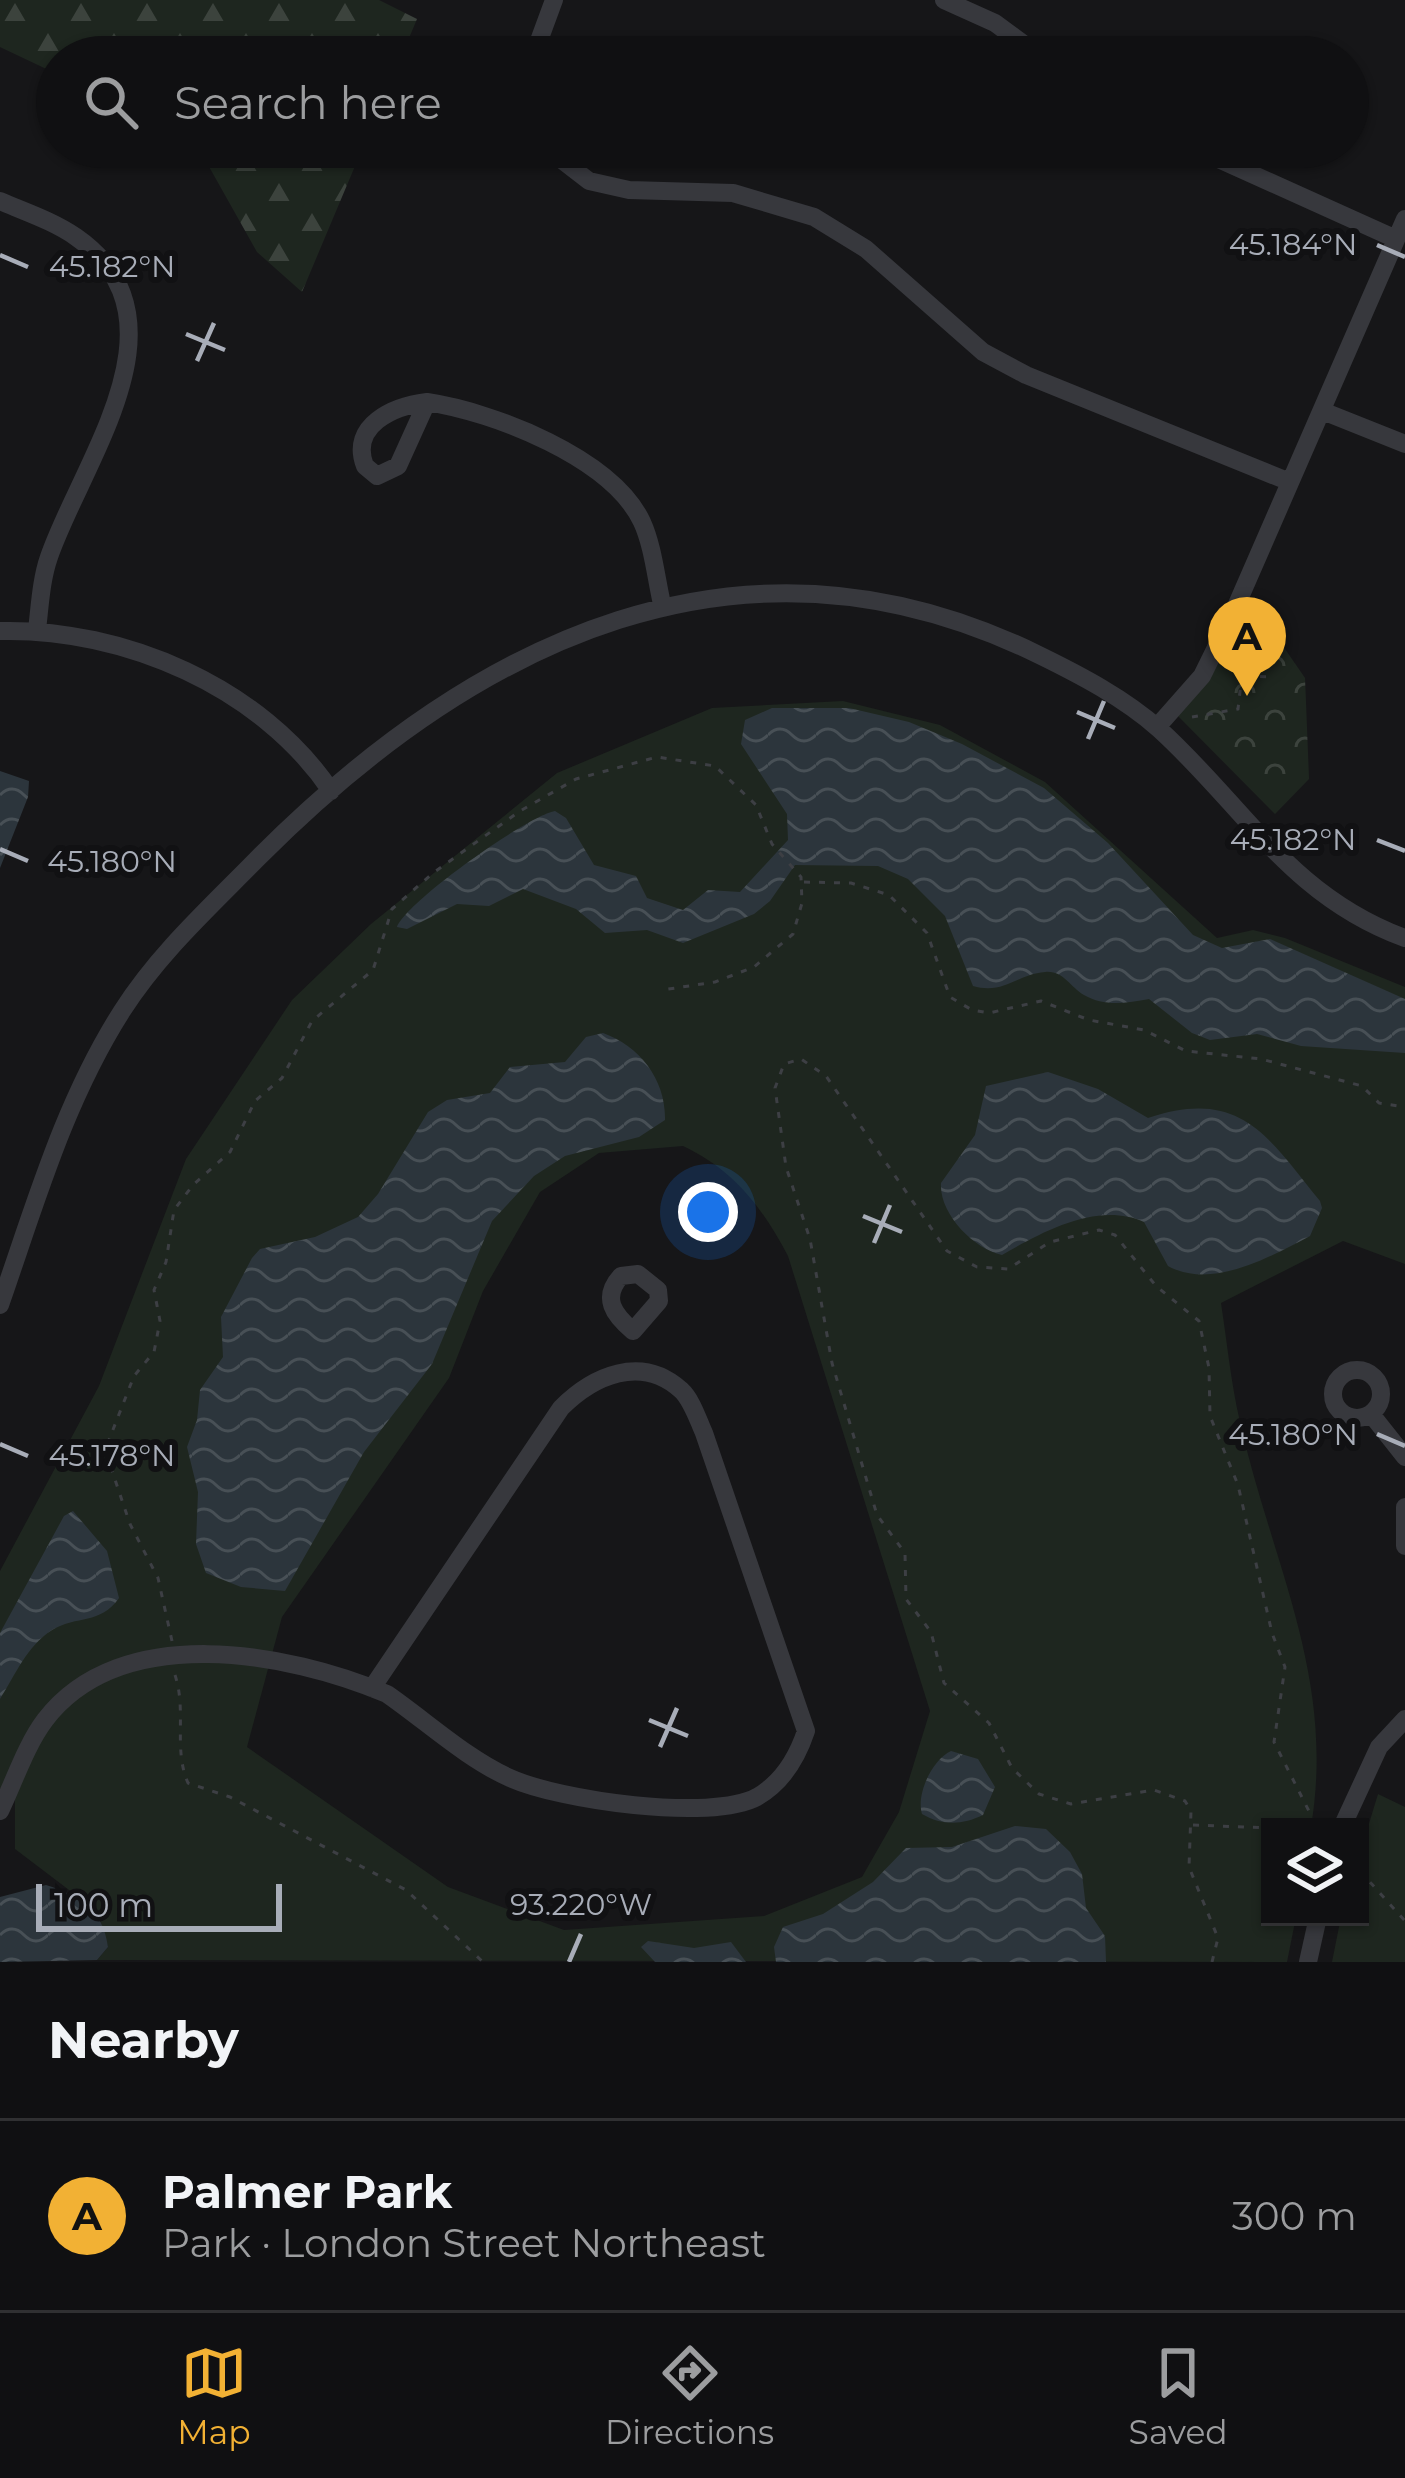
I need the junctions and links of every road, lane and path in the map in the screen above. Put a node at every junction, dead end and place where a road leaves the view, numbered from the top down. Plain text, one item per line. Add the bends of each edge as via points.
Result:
1 (554, 0) edge
2 (944, 0) edge
3 (541, 36) edge
4 (1013, 36) edge
5 (572, 168) edge
6 (1239, 168) edge
7 (0, 201) edge
8 (1405, 219) edge
9 (1396, 239) junction
10 (428, 402) dead end
11 (1325, 412) junction
12 (1405, 444) edge
13 (1290, 482) junction
14 (662, 604) junction
15 (1236, 607) junction
16 (37, 630) junction
17 (0, 631) edge
18 (1244, 676) junction
19 (1274, 676) dead end
20 (1163, 720) junction
21 (331, 791) junction
22 (802, 882) junction
23 (1405, 938) edge
24 (662, 990) dead end
25 (1405, 1107) edge
26 (0, 1305) edge
27 (633, 1331) dead end
28 (634, 1372) junction
29 (1372, 1414) dead end
30 (1405, 1457) edge
31 (1405, 1507) edge
32 (1405, 1546) edge
33 (173, 1655) junction
34 (372, 1688) junction
35 (1405, 1719) edge
36 (0, 1810) edge
37 (1312, 1818) edge
38 (1346, 1818) edge
39 (1192, 1825) junction
40 (1261, 1828) edge
41 (1369, 1881) edge
42 (1405, 1921) edge
43 (1316, 1926) edge
44 (483, 1962) edge
45 (1212, 1962) edge
46 (1308, 1962) edge

1 - 3 street
2 - 4 street
5 - 13 street via 589,181 629,190 733,193 814,218 866,249 983,352
6 - 9 street
7 - 16 street via 58,226 100,261 126,311 130,366 51,552
8 - 9 street
9 - 11 street
10 - 14 street via 570,452 621,490 643,524
11 - 12 street
11 - 13 street
13 - 15 street
14 - 20 street via 794,589 856,595 974,624
14 - 21 street via 528,657 394,737
15 - 18 path via 1250,627
15 - 20 street via 1202,676
16 - 17 street
16 - 21 street via 120,644 238,700 307,755
18 - 19 path
18 - 20 path via 1238,709
20 - 23 street via 1310,887
21 - 26 street via 171,946 122,1012 52,1153
22 - 24 path via 794,934 782,946 736,975
22 - 25 path via 851,883 889,895 927,933 950,997 972,1010 1041,1001 1144,1030 1186,1051 1361,1085 1379,1103
22 - 33 path via 731,776 698,759 657,757 549,793 392,909 374,970 312,1021 230,1151 174,1210 154,1290 154,1352 134,1376 105,1450 164,1597
27 - 28 street
28 - 34 street via 606,1373 561,1408
28 - 34 street via 685,1393 704,1433 806,1731 782,1776 756,1797 723,1807 539,1790 504,1776
29 - 30 street
31 - 32 street
33 - 34 street via 301,1666
33 - 36 street via 76,1689 44,1722
33 - 44 path via 188,1783 406,1890
35 - 38 street via 1378,1747
37 - 39 path via 1274,1742 1285,1667 1238,1485 1210,1416 1199,1322 1115,1235 1100,1230 1050,1242 1008,1269 962,1261 934,1234 826,1076 791,1058 777,1074 778,1110 832,1363 877,1514 905,1553 906,1598 932,1632 944,1684 989,1723 1012,1768 1039,1794 1071,1804 1168,1792 1185,1801
39 - 40 path
39 - 45 path via 1189,1867 1219,1938
41 - 42 path
43 - 46 street

